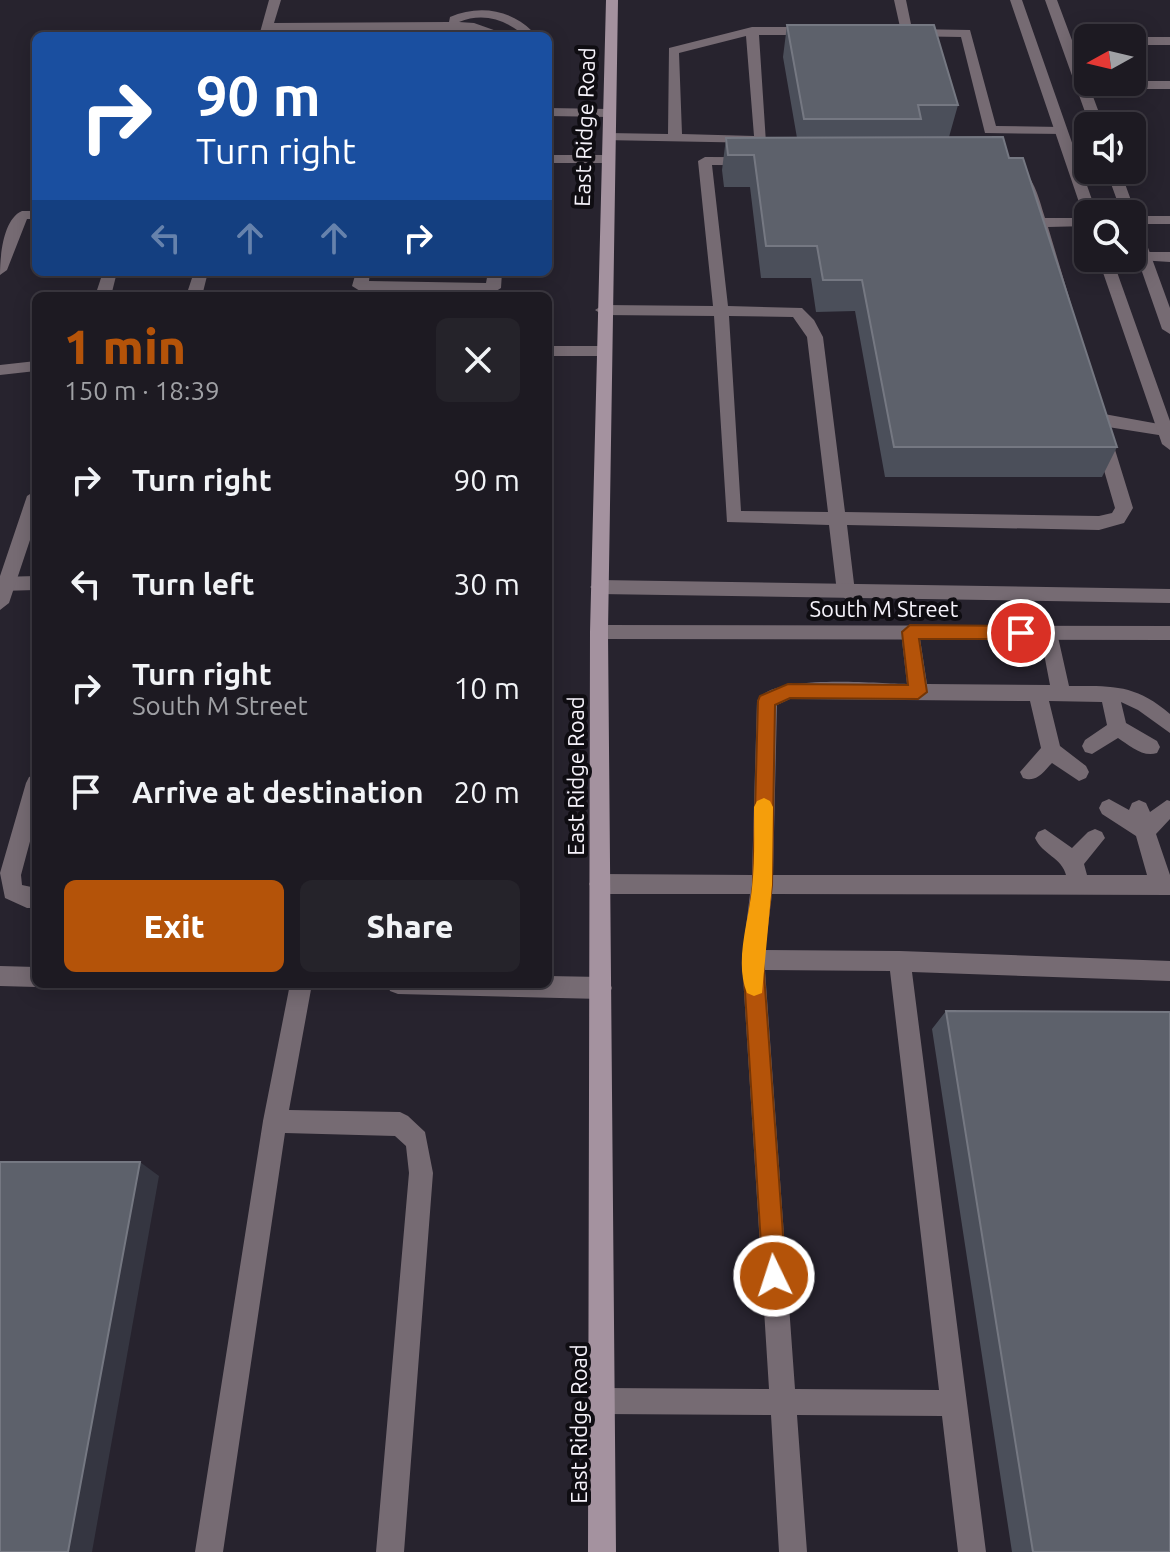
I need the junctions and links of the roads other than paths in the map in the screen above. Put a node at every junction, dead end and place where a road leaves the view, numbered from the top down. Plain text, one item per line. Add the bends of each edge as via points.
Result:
1 (275, 0) edge
2 (612, 0) edge
3 (900, 0) edge
4 (1016, 0) edge
5 (1051, 0) edge
6 (438, 28) junction
7 (266, 31) edge
8 (752, 31) junction
9 (491, 32) edge
10 (526, 32) edge
11 (829, 32) edge
12 (891, 32) edge
13 (906, 33) junction
14 (1146, 41) edge
15 (1170, 41) edge
16 (1146, 84) edge
17 (1063, 85) junction
18 (1074, 85) edge
19 (1170, 85) edge
20 (552, 112) edge
21 (1085, 112) edge
22 (609, 113) junction
23 (1061, 131) junction
24 (608, 137) junction
25 (675, 138) junction
26 (552, 159) edge
27 (607, 159) junction
28 (1085, 200) edge
29 (32, 215) edge
30 (1170, 220) edge
31 (1146, 221) edge
32 (1074, 222) edge
33 (1039, 223) junction
34 (1146, 250) edge
35 (1170, 257) edge
36 (1, 263) edge
37 (1146, 268) edge
38 (1110, 272) edge
39 (494, 276) edge
40 (359, 285) edge
41 (603, 310) junction
42 (721, 311) junction
43 (1170, 329) edge
44 (552, 351) edge
45 (602, 351) junction
46 (32, 366) edge
47 (0, 370) edge
48 (1097, 419) junction
49 (1168, 435) edge
50 (32, 507) edge
51 (837, 518) junction
52 (32, 583) edge
53 (3, 584) edge
54 (599, 587) junction
55 (846, 592) junction
56 (1170, 596) edge
57 (0, 603) edge
58 (599, 632) junction
59 (910, 632) junction
60 (1049, 633) junction
61 (1170, 633) edge
62 (918, 692) junction
63 (1038, 693) junction
64 (1061, 694) junction
65 (1110, 694) junction
66 (1170, 725) edge
67 (1120, 737) junction
68 (1092, 746) dead end
69 (1150, 747) dead end
70 (1051, 751) junction
71 (1030, 772) dead end
72 (1079, 772) dead end
73 (1054, 773) dead end
74 (32, 797) edge
75 (1109, 808) dead end
76 (1139, 809) dead end
77 (1167, 809) dead end
78 (1145, 831) junction
79 (1068, 837) dead end
80 (1045, 838) dead end
81 (1095, 838) dead end
82 (1073, 861) junction
83 (600, 884) junction
84 (762, 885) junction
85 (1079, 885) junction
86 (1165, 885) edge
87 (32, 898) edge
88 (753, 960) junction
89 (900, 961) junction
90 (1170, 971) edge
91 (0, 976) edge
92 (32, 977) edge
93 (552, 987) edge
94 (300, 988) edge
95 (601, 988) junction
96 (275, 1121) junction
97 (602, 1401) junction
98 (783, 1402) junction
99 (953, 1403) junction
100 (209, 1552) edge
101 (390, 1552) edge
102 (602, 1552) edge
103 (793, 1552) edge
104 (972, 1552) edge

1 - 7 street
2 - 22 main road, East Ridge Road
3 - 13 street
4 - 17 street
5 - 17 street
6 - 7 street
6 - 9 street via 470,26
6 - 10 street via 463,15 486,14 512,19
8 - 11 street
8 - 25 street via 673,51
8 - 25 street via 761,140
12 - 13 street
13 - 23 street via 966,33 990,130
14 - 15 street
16 - 19 street
17 - 18 street
17 - 21 street
17 - 23 street
20 - 22 street
22 - 24 main road, East Ridge Road
23 - 28 street
24 - 25 street
24 - 27 main road, East Ridge Road
26 - 27 street
27 - 41 main road, East Ridge Road
29 - 36 street via 22,215
30 - 31 street
32 - 33 street
33 - 42 street via 1027,181 1000,162 705,161
33 - 48 street
34 - 35 street
37 - 43 street
38 - 49 street
39 - 40 street via 493,288
41 - 42 street
41 - 45 main road, East Ridge Road
42 - 51 street via 797,312 809,324 815,337
42 - 51 street via 733,517
44 - 45 street
45 - 54 main road, East Ridge Road
46 - 47 street
48 - 49 street
48 - 51 street via 1124,508 1118,518 1099,523
50 - 53 street
51 - 55 street
52 - 53 street
53 - 57 street
54 - 55 street, South M Street
54 - 58 main road, East Ridge Road
55 - 56 street, South M Street
58 - 59 street, South M Street
58 - 83 main road, East Ridge Road
59 - 60 street, South M Street
59 - 62 street
60 - 61 street, South M Street
60 - 64 street
62 - 63 street
62 - 84 street via 788,691 767,701
63 - 64 street
63 - 70 street
64 - 65 street
65 - 66 street via 1145,704
65 - 67 street
67 - 68 street
67 - 69 street
70 - 71 street
70 - 72 street
70 - 73 street
74 - 87 street via 10,875 12,891
75 - 78 street
76 - 78 street
77 - 78 street
78 - 86 street
79 - 82 street
80 - 82 street
81 - 82 street
82 - 85 street
83 - 84 street
83 - 95 main road, East Ridge Road
84 - 85 street
84 - 88 street
85 - 86 street
88 - 89 street
88 - 98 street
89 - 90 street
89 - 99 street
91 - 92 street
93 - 95 street
94 - 96 street
95 - 97 main road, East Ridge Road
96 - 100 street
96 - 101 street via 400,1124 417,1140 421,1173
97 - 98 street
97 - 102 main road, East Ridge Road
98 - 99 street
98 - 103 street
99 - 104 street

